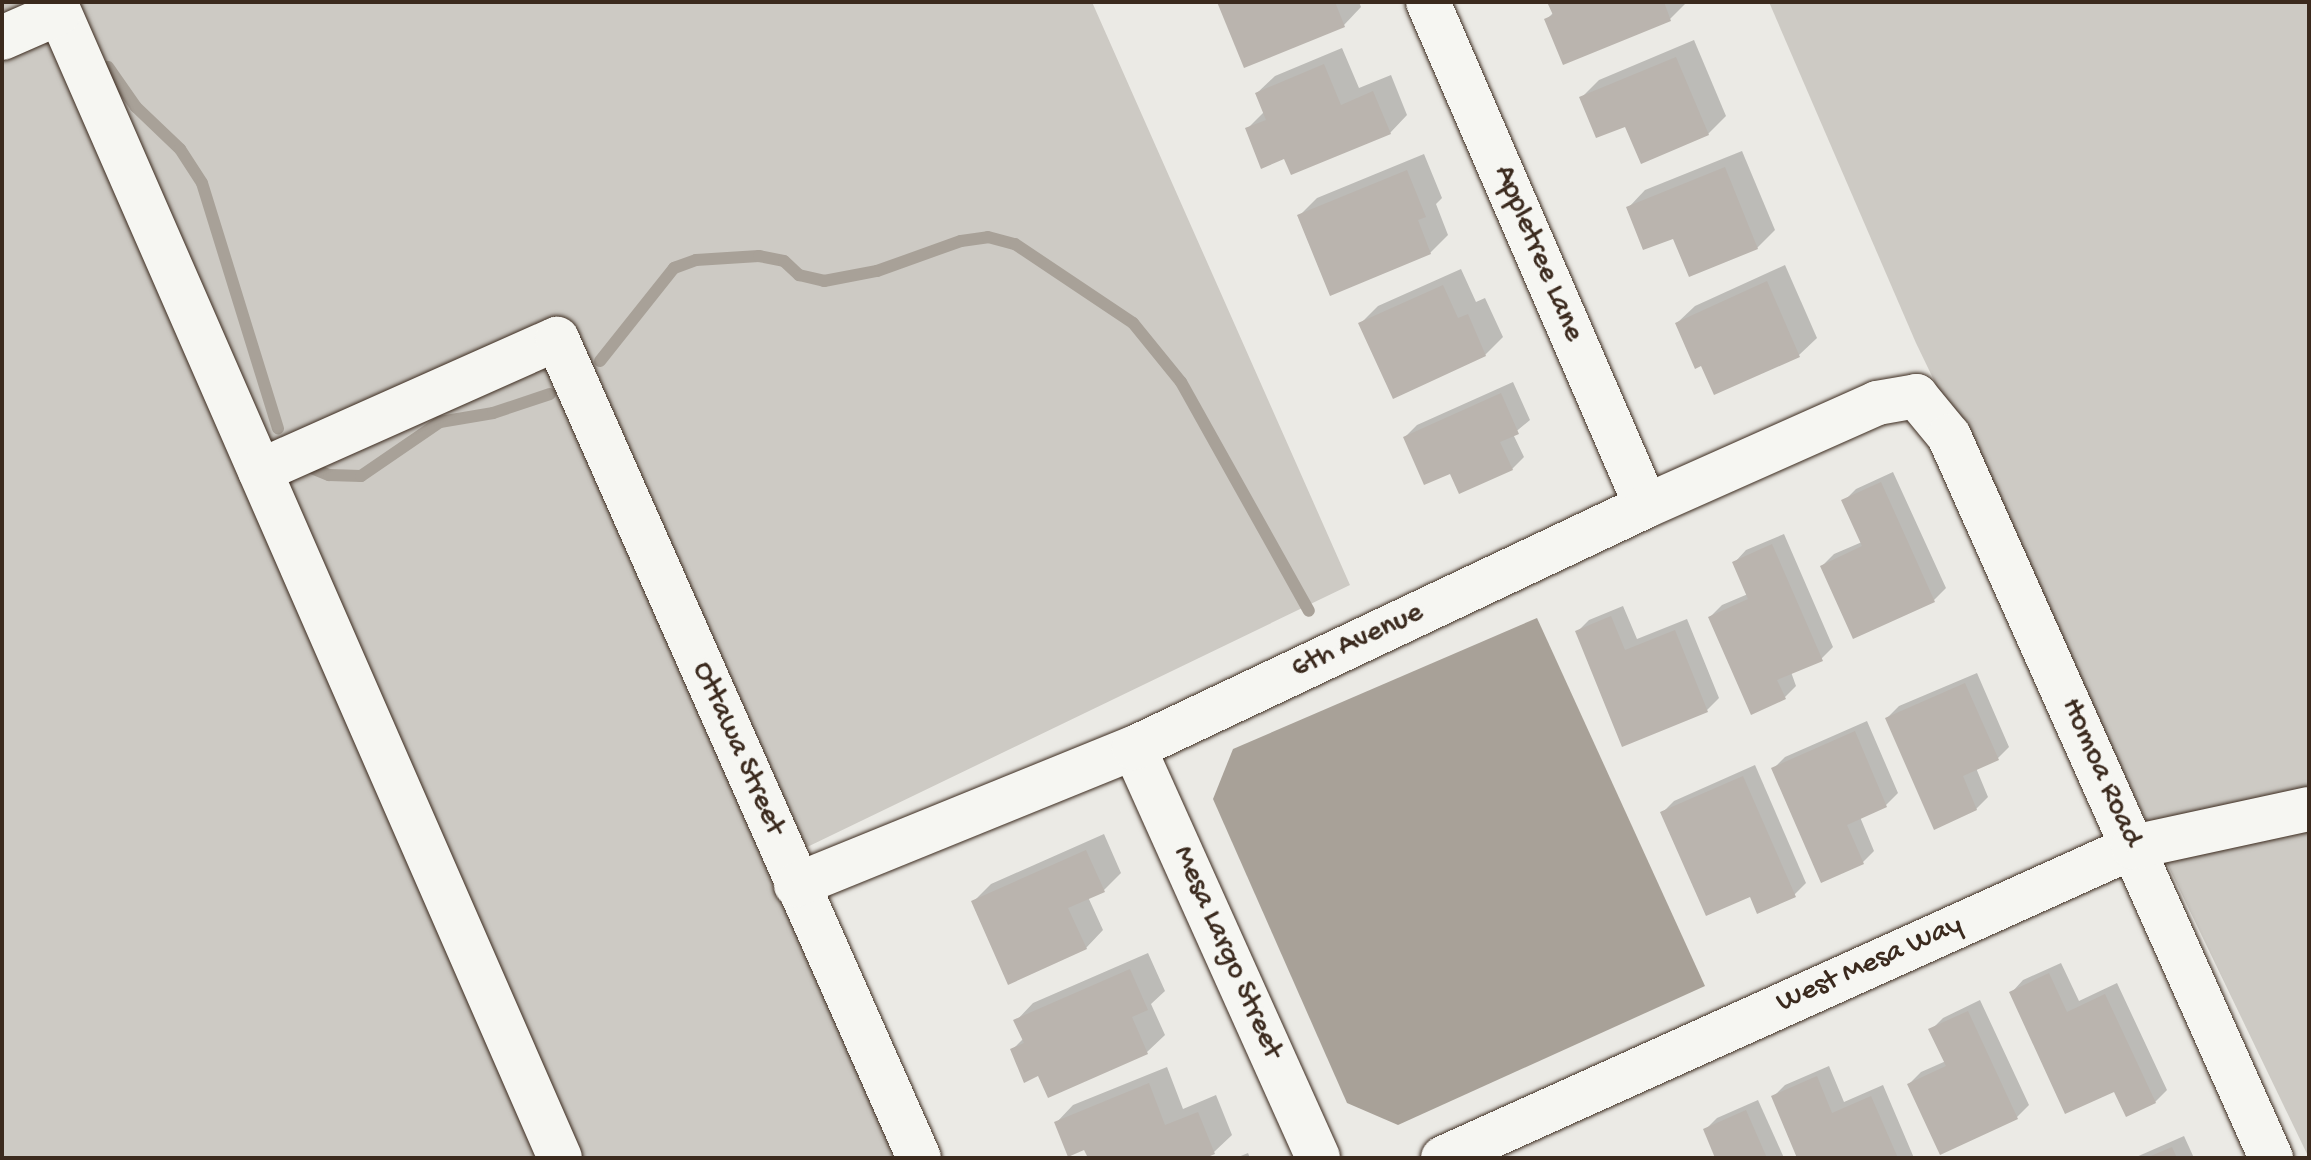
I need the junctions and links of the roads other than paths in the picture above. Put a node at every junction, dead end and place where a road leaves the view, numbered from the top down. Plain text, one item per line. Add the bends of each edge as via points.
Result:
1 (1428, 2) edge
2 (57, 7) edge
3 (2, 38) edge
4 (1916, 396) joint
5 (260, 471) junction
6 (1646, 506) junction
7 (1134, 748) junction
8 (2309, 809) edge
9 (2133, 847) junction
10 (796, 885) junction
11 (560, 1158) edge
12 (919, 1158) edge
13 (1318, 1158) edge
14 (1443, 1158) edge
15 (2271, 1158) edge

1 - 6 street, Appletree Lane
2 - 3 street
2 - 5 street
4 - 6 street, 6th Avenue via 1877,403
4 - 9 street, Homoa Road via 1949,436
5 - 10 street, Ottawa Street via 557,339
5 - 11 street
6 - 7 street, 6th Avenue
7 - 10 street, 6th Avenue
7 - 13 street, Mesa Largo Street
8 - 9 street, West Mesa Way
9 - 14 street, West Mesa Way
9 - 15 street, Homoa Road
10 - 12 street, Ottawa Street

